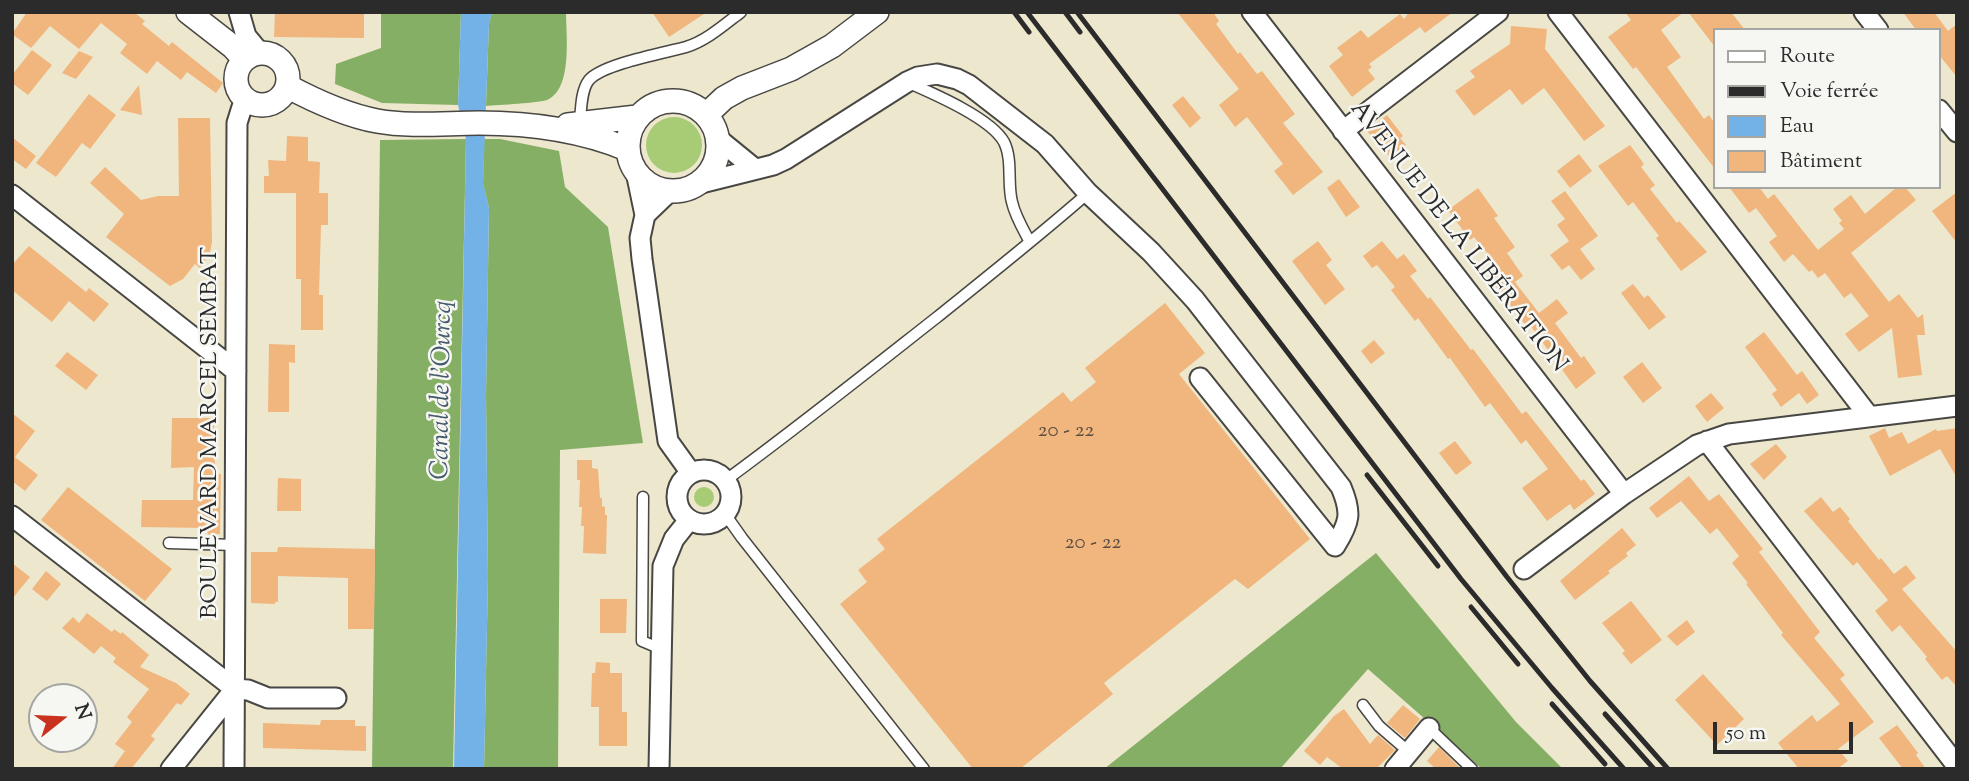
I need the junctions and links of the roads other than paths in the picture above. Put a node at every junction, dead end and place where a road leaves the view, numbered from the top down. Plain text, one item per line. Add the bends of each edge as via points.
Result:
1 (188, 12) edge
2 (239, 12) edge
3 (741, 12) edge
4 (877, 12) edge
5 (1252, 12) edge
6 (1498, 12) edge
7 (1558, 12) edge
8 (1864, 12) edge
9 (1876, 28) edge
10 (252, 56) junction
11 (906, 82) junction
12 (286, 86) junction
13 (249, 102) junction
14 (1941, 112) edge
15 (706, 116) junction
16 (636, 117) junction
17 (580, 124) junction
18 (541, 127) junction
19 (1343, 131) junction
20 (1957, 132) edge
21 (717, 138) junction
22 (627, 149) junction
23 (755, 169) junction
24 (636, 172) junction
25 (697, 184) junction
26 (670, 191) junction
27 (1088, 193) junction
28 (12, 195) edge
29 (645, 215) junction
30 (1030, 242) junction
31 (236, 370) junction
32 (1200, 378) dead end
33 (1957, 407) edge
34 (1868, 415) junction
35 (1707, 441) junction
36 (691, 473) junction
37 (726, 481) junction
38 (1624, 494) junction
39 (643, 497) dead end
40 (725, 514) junction
41 (12, 516) edge
42 (689, 520) junction
43 (169, 543) dead end
44 (235, 545) junction
45 (1524, 569) dead end
46 (661, 649) junction
47 (235, 690) junction
48 (336, 698) dead end
49 (1363, 705) dead end
50 (1429, 728) joint
51 (1409, 752) junction
52 (1957, 766) edge
53 (171, 769) edge
54 (234, 769) edge
55 (659, 769) edge
56 (924, 769) edge
57 (1395, 769) edge
58 (1472, 769) edge

1 - 10 street
2 - 10 street
3 - 17 lane via 687,47 596,74 586,82
4 - 15 street via 791,69 724,97
5 - 19 street, AVENUE DE LA LIBÉRATION
6 - 19 street
7 - 34 street
8 - 9 street
10 - 12 street via 268,54 282,62
10 - 13 street via 236,74
11 - 23 street via 786,159
11 - 27 street via 937,74 969,85 1045,145
11 - 30 lane via 950,101 985,123 1004,142 1011,201
12 - 13 street via 272,103
12 - 18 street via 345,113 377,121
13 - 31 street, BOULEVARD MARCEL SEMBAT via 238,113 237,123
14 - 20 street
15 - 16 street via 696,107 669,101
15 - 21 street
16 - 17 street
16 - 22 street
17 - 18 street
18 - 22 street
19 - 38 street, AVENUE DE LA LIBÉRATION
21 - 23 street
21 - 25 street via 715,162
22 - 24 street
23 - 25 street
24 - 26 street via 645,182
24 - 29 street
25 - 26 street
26 - 29 street
27 - 30 lane
27 - 32 street via 1195,300 1341,487 1349,514 1347,528 1335,546
28 - 31 street
29 - 36 street via 642,259 668,441
30 - 37 lane
31 - 44 street, BOULEVARD MARCEL SEMBAT
33 - 34 street
34 - 35 street
35 - 38 street
35 - 52 street
36 - 37 street via 713,471
36 - 42 street via 677,496
37 - 40 street via 731,497
38 - 45 street
39 - 46 lane via 642,641
40 - 42 street via 712,523
40 - 56 lane
41 - 47 street
42 - 46 street via 674,539 663,566
43 - 44 lane
44 - 47 street, BOULEVARD MARCEL SEMBAT
46 - 55 street
47 - 48 street via 268,698
47 - 53 street
47 - 54 street, BOULEVARD MARCEL SEMBAT
49 - 51 lane
50 - 51 street
50 - 58 lane
51 - 57 street

